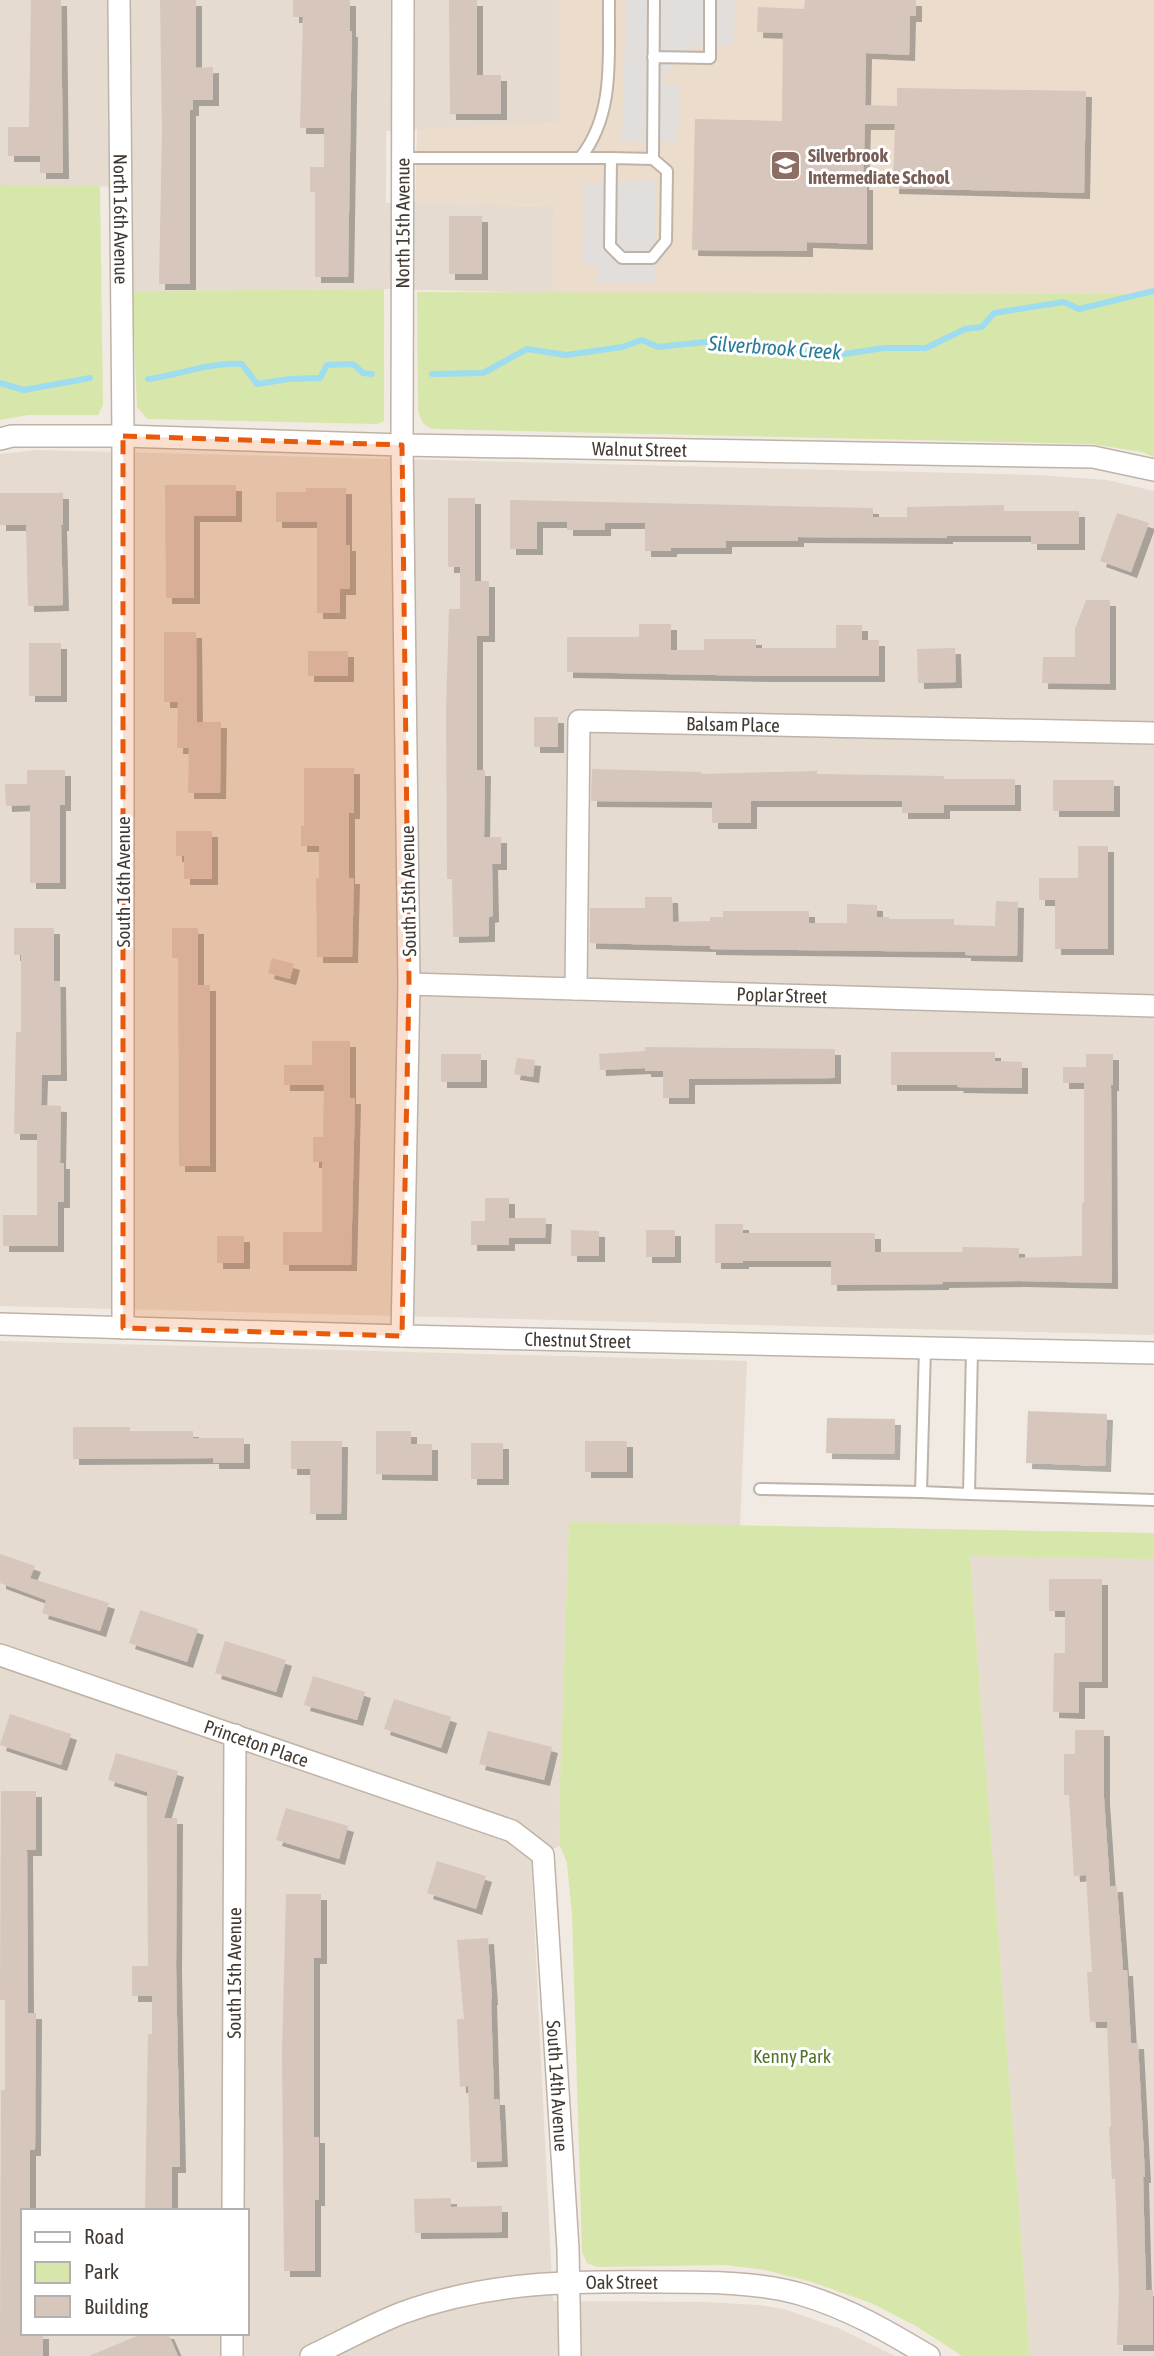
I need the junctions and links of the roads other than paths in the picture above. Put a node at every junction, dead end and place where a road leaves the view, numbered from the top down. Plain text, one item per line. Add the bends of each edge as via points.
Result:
1 (119, 0) edge
2 (403, 0) edge
3 (609, 0) edge
4 (654, 0) edge
5 (710, 0) edge
6 (653, 57) junction
7 (402, 158) junction
8 (580, 158) junction
9 (611, 158) junction
10 (653, 159) junction
11 (123, 436) junction
12 (0, 439) edge
13 (402, 445) junction
14 (1154, 470) edge
15 (1154, 733) edge
16 (409, 984) junction
17 (576, 989) junction
18 (1154, 1006) edge
19 (0, 1324) edge
20 (123, 1328) junction
21 (402, 1336) junction
22 (925, 1348) junction
23 (972, 1349) junction
24 (1154, 1353) edge
25 (760, 1489) dead end
26 (921, 1492) junction
27 (969, 1494) junction
28 (1154, 1500) edge
29 (0, 1655) edge
30 (235, 1735) junction
31 (512, 1831) joint
32 (233, 2209) edge
33 (568, 2282) junction
34 (232, 2335) edge
35 (232, 2356) edge
36 (311, 2356) edge
37 (570, 2356) edge
38 (929, 2356) edge

1 - 11 street, North 16th Avenue
2 - 7 street, North 15th Avenue
3 - 8 lane via 607,97 599,129
4 - 6 lane
5 - 6 lane via 710,58
6 - 10 lane
7 - 8 lane
7 - 13 street, North 15th Avenue
8 - 9 lane
9 - 10 lane
9 - 10 lane via 610,246 622,258 652,258 666,241 667,171
11 - 12 street, Walnut Street
11 - 13 street, Walnut Street
11 - 20 street, South 16th Avenue
13 - 14 street, Walnut Street via 1093,457
13 - 16 street, South 15th Avenue
15 - 17 street, Balsam Place via 579,721
16 - 17 street, Poplar Street
16 - 21 street, South 15th Avenue
17 - 18 street, Poplar Street
19 - 20 street, Chestnut Street
20 - 21 street, Chestnut Street
21 - 22 street, Chestnut Street
22 - 23 street, Chestnut Street
22 - 26 lane
23 - 24 street, Chestnut Street
23 - 27 lane
25 - 26 lane
26 - 27 lane
27 - 28 lane
29 - 30 street, Princeton Place
30 - 31 street, Princeton Place
30 - 32 street, South 15th Avenue
31 - 33 street, South 14th Avenue via 543,1854
33 - 36 street, Oak Street via 482,2290 402,2313
33 - 37 street, South 14th Avenue
33 - 38 street, Oak Street via 702,2282 798,2294 872,2321
34 - 35 street

